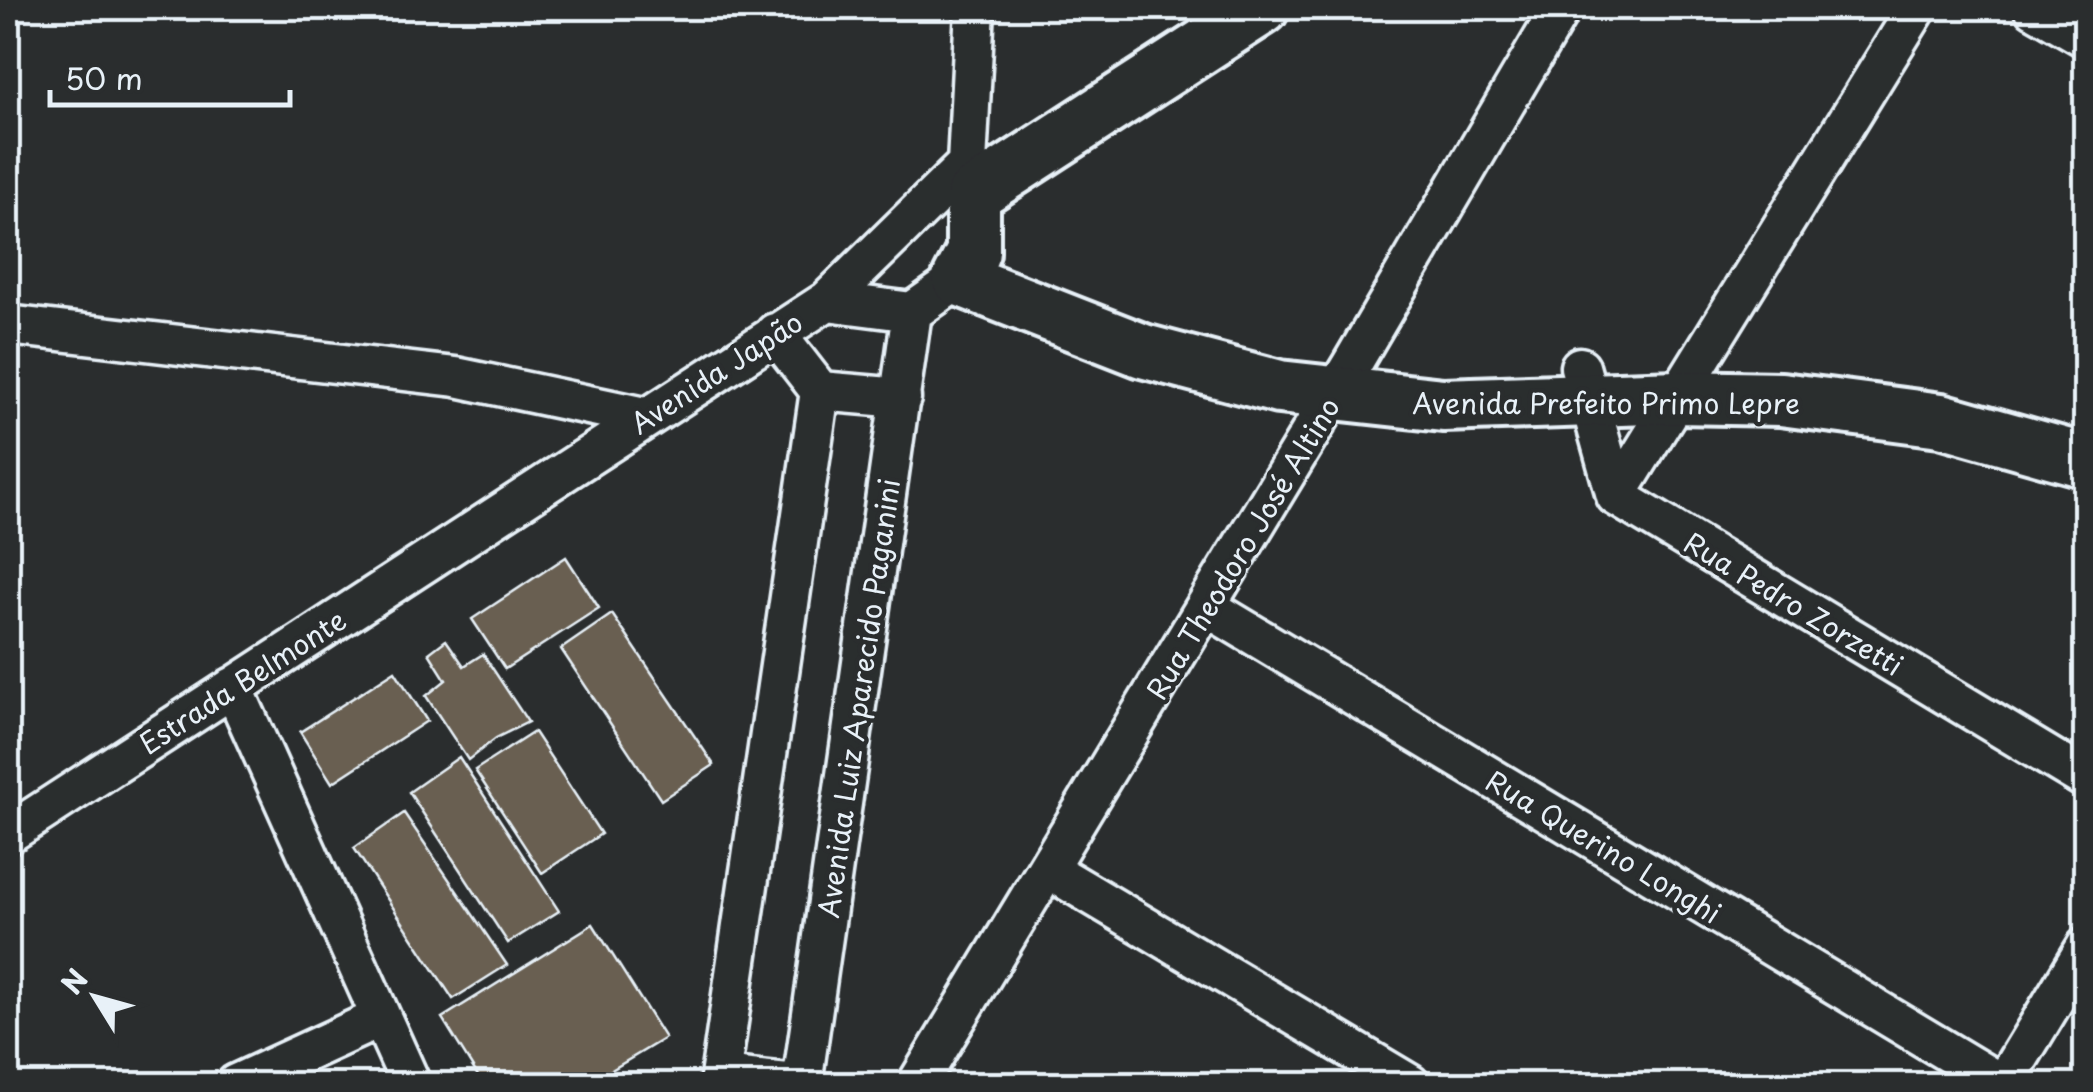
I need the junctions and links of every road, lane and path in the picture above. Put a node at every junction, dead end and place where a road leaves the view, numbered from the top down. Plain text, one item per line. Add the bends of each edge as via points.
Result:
1 (975, 8) edge
2 (1262, 8) edge
3 (1561, 8) edge
4 (1918, 8) edge
5 (2034, 8) edge
6 (2086, 38) edge
7 (970, 180) junction
8 (966, 266) junction
9 (826, 302) junction
10 (912, 312) junction
11 (8, 326) edge
12 (775, 333) junction
13 (1343, 380) junction
14 (1688, 380) junction
15 (1584, 384) junction
16 (820, 391) junction
17 (901, 398) junction
18 (645, 417) junction
19 (2086, 427) edge
20 (2086, 461) edge
21 (1616, 496) junction
22 (477, 527) joint
23 (1207, 607) junction
24 (233, 686) junction
25 (2086, 779) edge
26 (8, 834) edge
27 (1048, 869) junction
28 (2086, 947) edge
29 (380, 1018) junction
30 (720, 1080) edge
31 (236, 1084) edge
32 (411, 1084) edge
33 (800, 1084) edge
34 (918, 1084) edge
35 (1410, 1084) edge
36 (2002, 1084) edge

1 - 7 street
2 - 7 street
3 - 13 street, Rua Theodoro José Altino
4 - 14 street
5 - 6 street
7 - 8 street
7 - 9 street
8 - 10 street
8 - 13 street, Avenida Prefeito Primo Lepre via 1288,356
9 - 10 street, Avenida Japão
9 - 12 street, Avenida Japão
10 - 17 street, Avenida Luiz Aparecido Paganini
11 - 18 street via 456,377
12 - 16 street
12 - 18 street, Avenida Japão
13 - 15 street, Avenida Prefeito Primo Lepre via 1444,372
13 - 23 street, Rua Theodoro José Altino
14 - 15 street, Avenida Prefeito Primo Lepre
14 - 19 street, Avenida Prefeito Primo Lepre via 1779,365 1946,386
14 - 20 street, Avenida Prefeito Primo Lepre via 1941,420
14 - 21 street
15 - 21 street
16 - 17 street
16 - 30 street
17 - 33 street, Avenida Luiz Aparecido Paganini
18 - 22 street, Avenida Japão
21 - 25 street, Rua Pedro Zorzetti
22 - 24 street, Estrada Belmonte
23 - 27 street, Rua Theodoro José Altino
23 - 36 street, Rua Querino Longhi
24 - 26 street, Estrada Belmonte
24 - 29 street
27 - 34 street, Rua Theodoro José Altino
27 - 35 street
28 - 36 street
29 - 31 street
29 - 32 street
30 - 33 street

